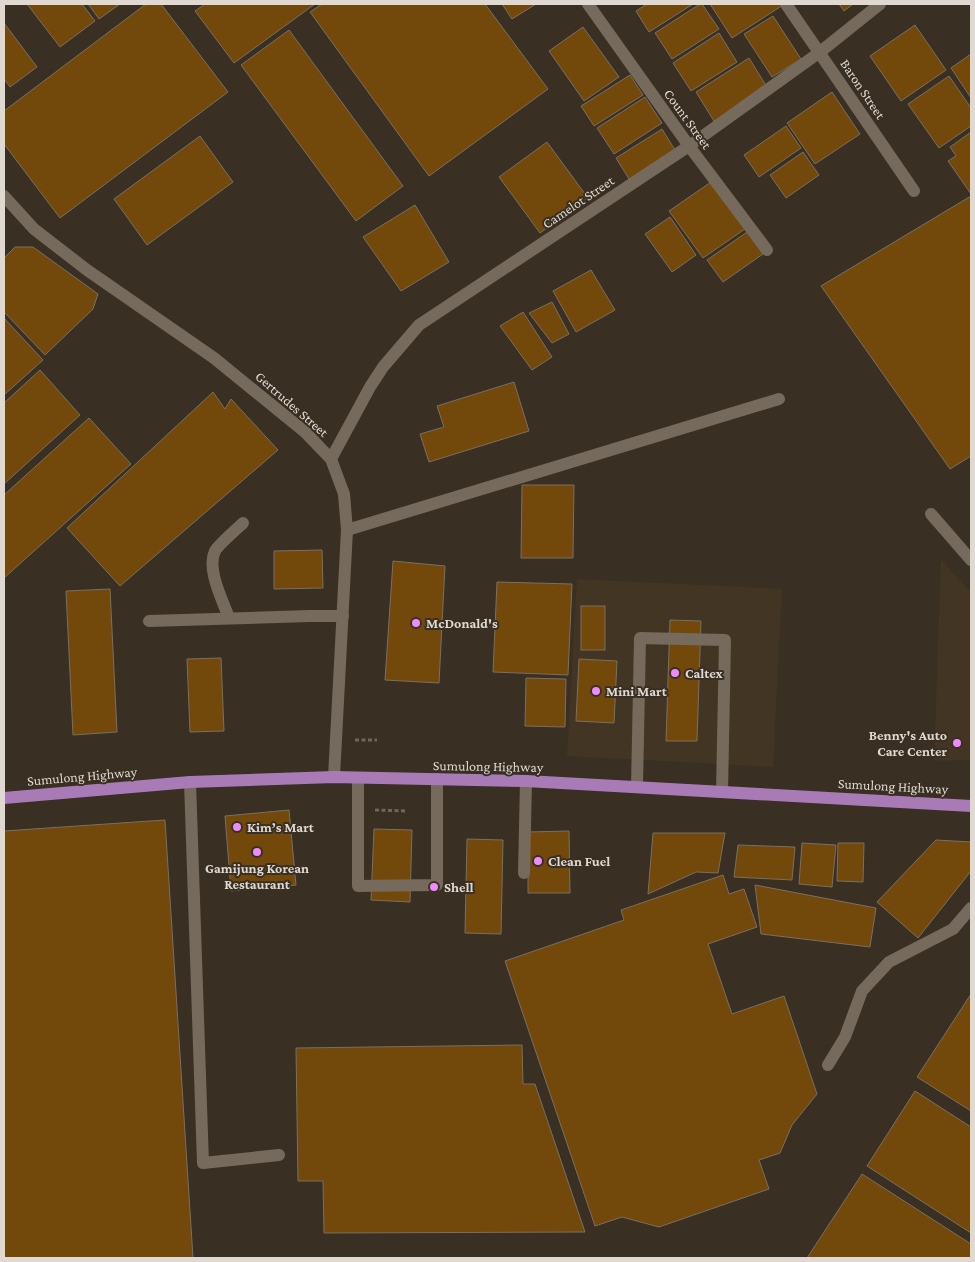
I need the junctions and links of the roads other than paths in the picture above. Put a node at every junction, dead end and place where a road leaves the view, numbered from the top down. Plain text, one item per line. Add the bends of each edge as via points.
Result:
1 (588, 4) edge
2 (786, 4) edge
3 (880, 4) edge
4 (820, 52) junction
5 (689, 146) junction
6 (914, 192) dead end
7 (4, 196) edge
8 (767, 250) dead end
9 (779, 399) dead end
10 (331, 459) junction
11 (931, 514) dead end
12 (243, 523) dead end
13 (347, 530) junction
14 (971, 560) edge
15 (342, 616) junction
16 (229, 618) junction
17 (148, 621) dead end
18 (334, 777) junction
19 (358, 778) junction
20 (436, 779) junction
21 (526, 781) junction
22 (190, 782) junction
23 (636, 787) junction
24 (722, 792) junction
25 (4, 798) edge
26 (971, 806) edge
27 (524, 873) dead end
28 (971, 908) edge
29 (828, 1065) dead end
30 (280, 1155) dead end

1 - 5 street, Count Street
2 - 4 street, Baron Street
3 - 4 street, Camelot Street
4 - 5 street, Camelot Street
4 - 6 street, Baron Street
5 - 8 street, Count Street
5 - 10 street, Camelot Street via 419,325 383,367
7 - 10 street, Gertrudes Street via 34,229 214,358 305,432
9 - 13 street
10 - 13 street, Gertrudes Street via 344,494
11 - 14 street
12 - 16 street via 215,550 213,562 214,576
13 - 15 street, Gertrudes Street
15 - 16 street
15 - 18 street, Gertrudes Street
16 - 17 street
18 - 19 main road, Sumulong Highway
18 - 22 main road, Sumulong Highway
19 - 20 main road, Sumulong Highway
19 - 20 street via 358,886 437,886
20 - 21 main road, Sumulong Highway
21 - 23 main road, Sumulong Highway
21 - 27 street
22 - 25 main road, Sumulong Highway
22 - 30 street via 203,1162
23 - 24 main road, Sumulong Highway
23 - 24 street via 640,638 725,640
24 - 26 main road, Sumulong Highway
28 - 29 street via 953,930 889,962 862,991 845,1037

